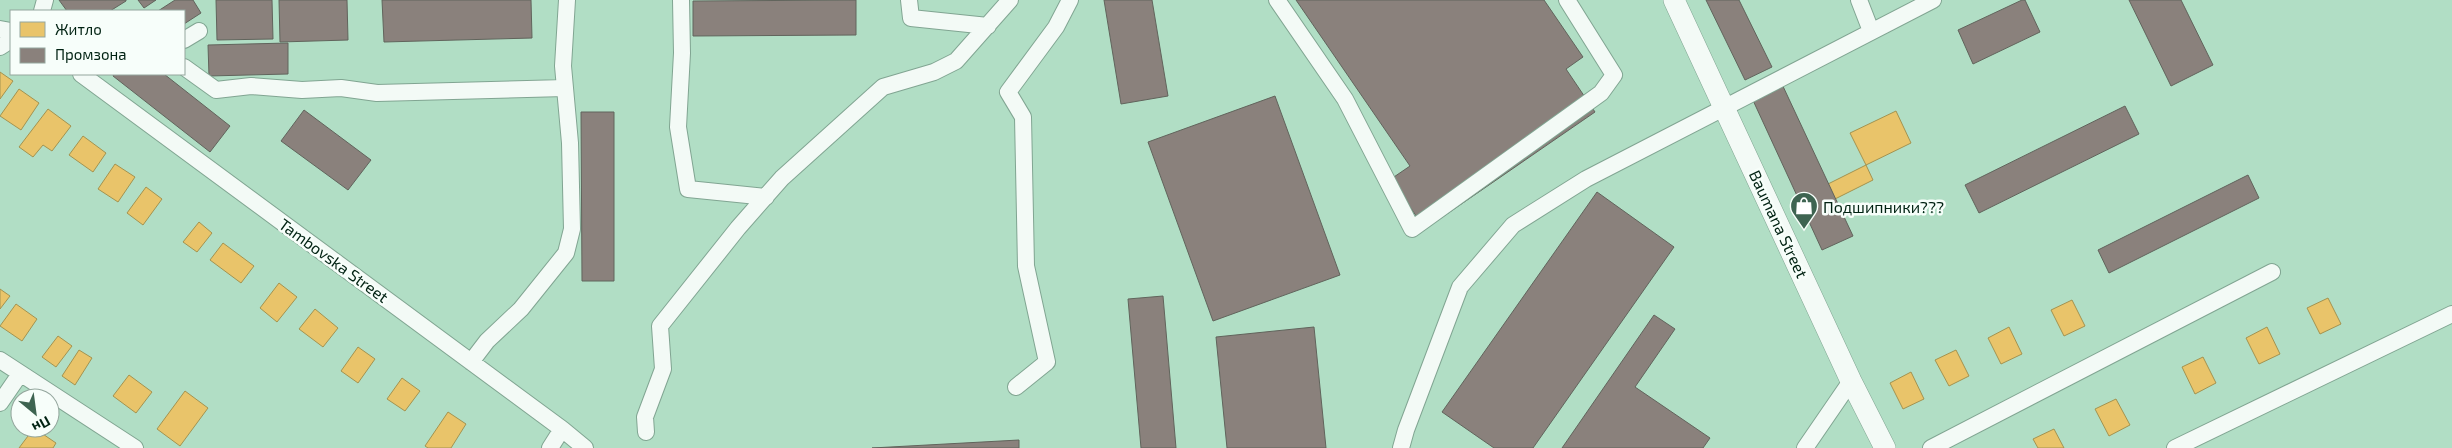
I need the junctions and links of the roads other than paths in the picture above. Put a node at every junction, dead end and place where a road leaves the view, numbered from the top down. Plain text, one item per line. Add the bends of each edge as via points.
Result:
1 (566, 0) edge
2 (681, 0) edge
3 (909, 0) edge
4 (1010, 0) edge
5 (1070, 0) edge
6 (1277, 0) edge
7 (1567, 0) edge
8 (1674, 0) edge
9 (1859, 0) edge
10 (1933, 0) edge
11 (988, 26) junction
12 (199, 31) dead end
13 (1871, 32) junction
14 (185, 39) edge
15 (185, 68) edge
16 (82, 75) edge
17 (565, 88) junction
18 (1724, 106) junction
19 (766, 197) junction
20 (2272, 272) dead end
21 (2452, 314) edge
22 (0, 360) edge
23 (471, 362) junction
24 (20, 374) junction
25 (1852, 381) junction
26 (1016, 388) dead end
27 (0, 403) edge
28 (562, 428) junction
29 (646, 432) dead end
30 (135, 448) edge
31 (550, 448) edge
32 (585, 448) edge
33 (1401, 448) edge
34 (1805, 448) edge
35 (1885, 448) edge
36 (1931, 448) edge
37 (2176, 448) edge

1 - 17 street
2 - 19 street via 678,127 688,189
3 - 11 street via 911,18
4 - 11 street
5 - 26 street via 1056,27 1008,92 1023,117 1026,266 1047,362
6 - 7 street via 1345,99 1412,229 1600,93 1614,75
8 - 18 main road, Baumana Street
9 - 13 street
10 - 13 street
11 - 19 street via 956,61 934,72 883,87 782,178
12 - 14 street
13 - 18 street
15 - 17 street via 216,90 251,86 302,90 341,88 378,93
16 - 23 street, Tambovska Street
17 - 23 street via 572,229 566,253 521,309 487,341
18 - 25 main road, Baumana Street
18 - 33 street via 1586,179 1514,225 1460,287
19 - 29 street via 660,326 663,369 645,417
20 - 36 street
21 - 37 street
22 - 24 street
23 - 28 street, Tambovska Street
24 - 27 street
24 - 30 street
25 - 34 street
25 - 35 main road, Baumana Street
28 - 31 street
28 - 32 street, Tambovska Street

